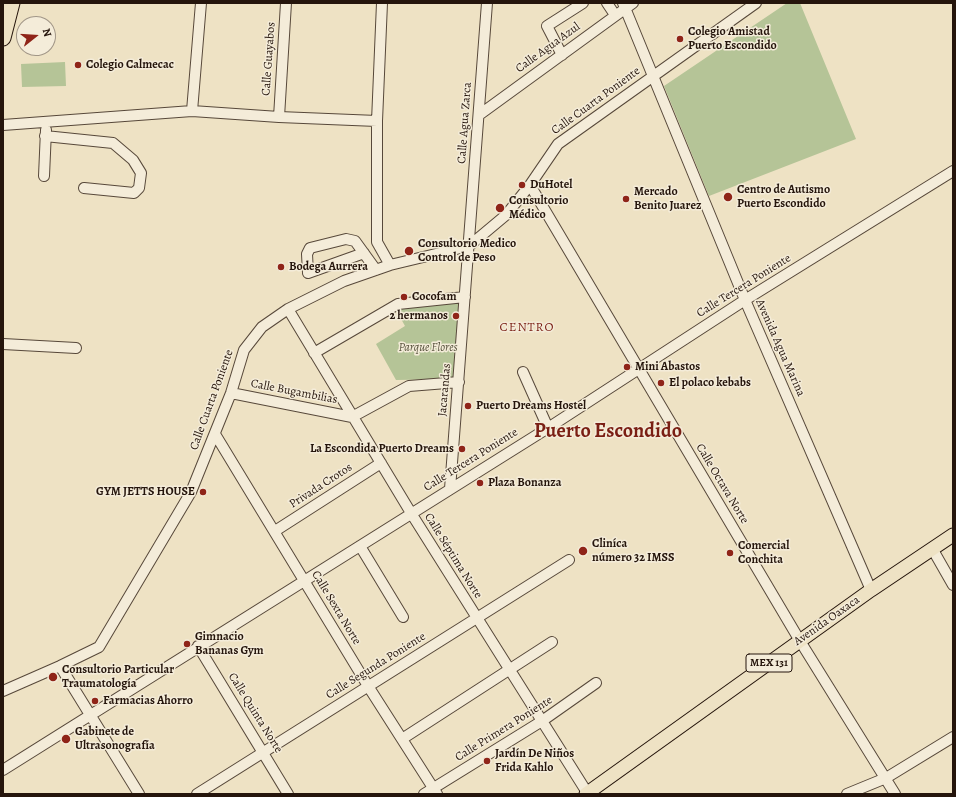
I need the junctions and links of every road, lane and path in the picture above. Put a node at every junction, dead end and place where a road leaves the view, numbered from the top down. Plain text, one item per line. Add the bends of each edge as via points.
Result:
1 (12, 3) edge
2 (201, 3) edge
3 (286, 3) edge
4 (382, 3) edge
5 (487, 3) edge
6 (583, 3) edge
7 (607, 3) edge
8 (756, 3) edge
9 (627, 5) edge
10 (615, 15) junction
11 (3, 38) edge
12 (562, 54) junction
13 (652, 77) junction
14 (192, 111) junction
15 (479, 116) junction
16 (278, 117) junction
17 (378, 121) junction
18 (46, 122) junction
19 (3, 125) edge
20 (45, 136) junction
21 (953, 171) edge
22 (44, 176) dead end
23 (530, 185) junction
24 (84, 188) dead end
25 (469, 246) junction
26 (364, 253) junction
27 (390, 265) junction
28 (376, 270) junction
29 (465, 297) junction
30 (745, 300) junction
31 (288, 309) junction
32 (3, 344) edge
33 (76, 348) dead end
34 (314, 353) junction
35 (639, 369) junction
36 (523, 372) dead end
37 (459, 382) junction
38 (231, 393) junction
39 (352, 417) junction
40 (548, 428) junction
41 (214, 434) junction
42 (381, 463) junction
43 (450, 488) junction
44 (411, 513) junction
45 (275, 531) junction
46 (953, 535) edge
47 (360, 546) junction
48 (933, 550) junction
49 (569, 560) dead end
50 (304, 580) junction
51 (953, 585) edge
52 (871, 590) junction
53 (403, 617) dead end
54 (477, 618) junction
55 (800, 641) junction
56 (552, 642) dead end
57 (198, 646) junction
58 (60, 666) junction
59 (510, 669) junction
60 (596, 683) dead end
61 (368, 686) junction
62 (3, 691) edge
63 (90, 715) junction
64 (542, 721) junction
65 (953, 737) edge
66 (402, 739) junction
67 (264, 752) junction
68 (3, 770) edge
69 (886, 778) junction
70 (436, 791) edge
71 (139, 794) edge
72 (196, 794) edge
73 (288, 794) edge
74 (424, 794) edge
75 (587, 794) edge
76 (847, 794) edge
77 (895, 794) edge

1 - 11 highway
2 - 14 street
3 - 16 street, Calle Guayabos
4 - 17 street
5 - 15 street, Calle Agua Zarca
6 - 12 street via 547,26
7 - 10 street
8 - 13 street, Calle Cuarta Poniente
9 - 10 street, Calle Agua Azul
9 - 13 street, Avenida Agua Marina
10 - 12 street, Calle Agua Azul
12 - 15 street, Calle Agua Azul
13 - 23 street, Calle Cuarta Poniente via 558,144
13 - 30 street, Avenida Agua Marina
14 - 16 street
14 - 18 street
15 - 25 street, Calle Agua Zarca
16 - 17 street
17 - 27 street via 377,242
18 - 19 street
18 - 20 street
20 - 22 street
20 - 24 street via 113,143 133,160 141,174 139,188 134,192
21 - 30 street, Calle Tercera Poniente
23 - 25 street, Calle Cuarta Poniente via 506,215
23 - 35 street, Calle Octava Norte
25 - 27 street, Calle Cuarta Poniente
25 - 29 street, Jacarandas
26 - 26 street via 357,256 308,273 307,254 310,248 346,239 355,241
26 - 28 street
27 - 28 street, Calle Cuarta Poniente
28 - 31 street, Calle Cuarta Poniente via 344,281
29 - 34 street via 398,304
29 - 37 street, Jacarandas
30 - 35 street, Calle Tercera Poniente
30 - 52 street, Avenida Agua Marina
31 - 34 street, Calle Séptima Norte
31 - 38 street, Calle Cuarta Poniente via 262,327 244,350
32 - 33 street
34 - 39 street, Calle Séptima Norte
35 - 40 street, Calle Tercera Poniente
35 - 55 street, Calle Octava Norte
36 - 40 street
37 - 39 street via 409,386
37 - 43 street, Jacarandas
38 - 39 street, Calle Bugambilias
38 - 41 street, Calle Cuarta Poniente
39 - 42 street, Calle Séptima Norte
40 - 43 street, Calle Tercera Poniente
41 - 45 street, Calle Sexta Norte
41 - 58 street, Calle Cuarta Poniente via 191,492 98,647
42 - 44 street, Calle Séptima Norte
42 - 45 street, Privada Crotos
43 - 44 street, Calle Tercera Poniente
44 - 47 street, Calle Tercera Poniente
44 - 54 street, Calle Séptima Norte
45 - 50 street, Calle Sexta Norte
46 - 48 main road, Avenida Oaxaca / MEX 131
47 - 50 street, Calle Tercera Poniente
47 - 53 street
48 - 51 street
48 - 52 main road, Avenida Oaxaca / MEX 131
49 - 54 street, Calle Segunda Poniente
50 - 57 street, Calle Tercera Poniente
50 - 61 street, Calle Sexta Norte
52 - 55 main road, Avenida Oaxaca / MEX 131
54 - 59 street, Calle Séptima Norte
54 - 61 street, Calle Segunda Poniente
55 - 69 street, Calle Octava Norte
55 - 75 main road, Avenida Oaxaca / MEX 131
56 - 59 street
57 - 63 street, Calle Tercera Poniente
57 - 67 street, Calle Quinta Norte
58 - 62 street, Calle Cuarta Poniente
58 - 63 street
59 - 64 street, Calle Séptima Norte
59 - 66 street
60 - 64 street, Calle Primera Poniente
61 - 66 street, Calle Sexta Norte
61 - 67 street, Calle Segunda Poniente
63 - 68 street, Calle Tercera Poniente
63 - 71 street
64 - 70 street, Calle Primera Poniente
64 - 75 street, Calle Séptima Norte
65 - 69 street
66 - 70 street, Calle Sexta Norte
67 - 72 street, Calle Segunda Poniente
67 - 73 street, Calle Quinta Norte
69 - 76 street
69 - 77 street, Calle Octava Norte
70 - 74 street, Calle Primera Poniente

